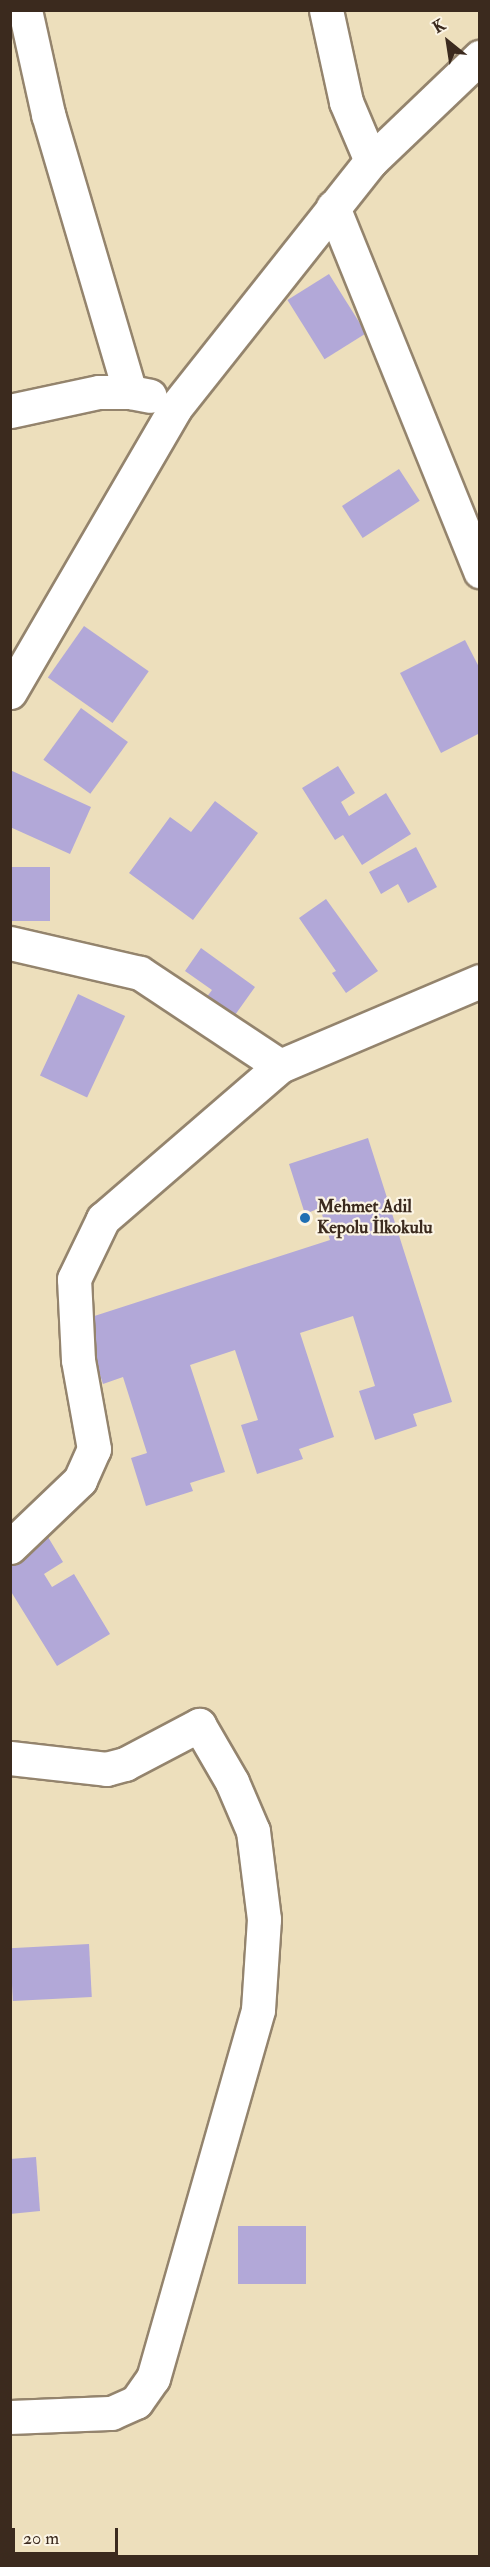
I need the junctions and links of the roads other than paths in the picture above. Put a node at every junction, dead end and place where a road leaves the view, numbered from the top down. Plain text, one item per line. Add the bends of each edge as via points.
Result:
1 (25, 10) edge
2 (326, 10) edge
3 (480, 57) edge
4 (371, 162) junction
5 (333, 207) junction
6 (130, 392) junction
7 (175, 408) junction
8 (10, 411) edge
9 (480, 571) edge
10 (10, 692) edge
11 (10, 943) edge
12 (480, 981) edge
13 (280, 1066) junction
14 (10, 1547) edge
15 (10, 1758) edge
16 (10, 2417) edge

1 - 6 street via 48,114
2 - 4 street via 346,102
3 - 4 street
4 - 5 street
5 - 7 street
5 - 9 street
6 - 7 street
6 - 8 street via 99,392
7 - 10 street
11 - 13 street via 140,972
12 - 13 street
13 - 14 street via 103,1219 74,1279 78,1360 94,1449 80,1480
15 - 16 street via 106,1769 125,1764 199,1725 232,1782 253,1831 264,1919 258,2010 153,2378 136,2402 111,2413

